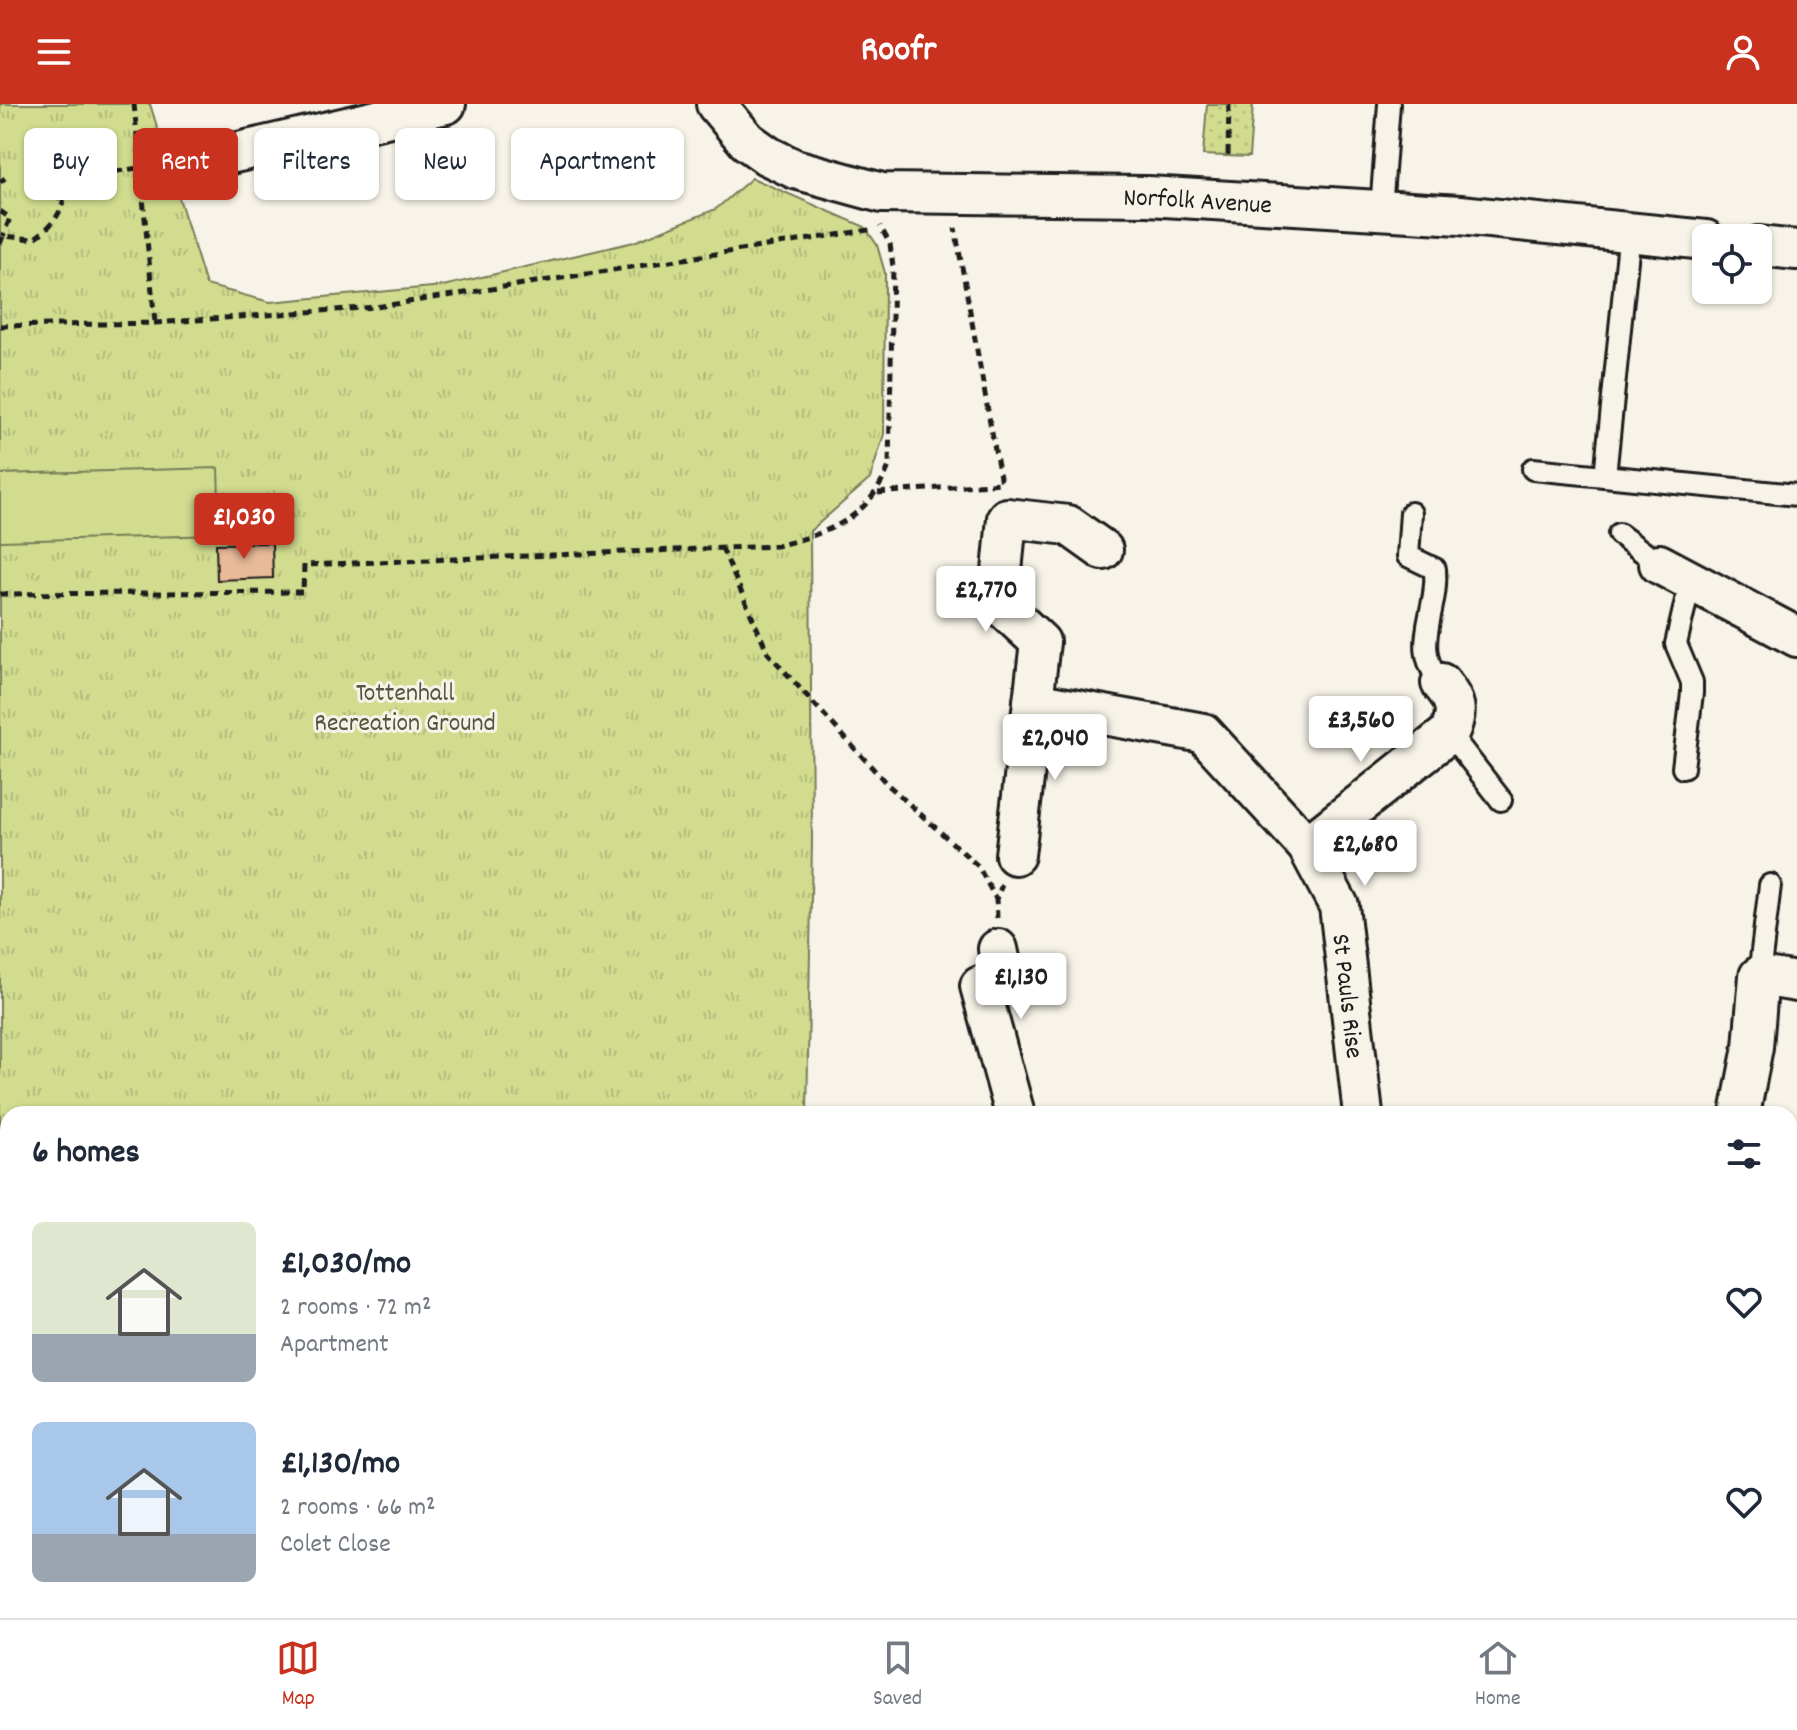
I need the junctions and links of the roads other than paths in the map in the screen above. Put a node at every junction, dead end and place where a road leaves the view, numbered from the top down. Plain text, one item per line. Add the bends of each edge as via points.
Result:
1 (446, 104) edge
2 (716, 104) edge
3 (1389, 104) edge
4 (238, 152) edge
5 (1381, 210) junction
6 (1630, 231) junction
7 (1692, 238) edge
8 (1772, 247) edge
9 (1797, 250) edge
10 (1533, 469) dead end
11 (1605, 476) junction
12 (1797, 495) edge
13 (1411, 513) dead end
14 (1619, 534) dead end
15 (1103, 550) dead end
16 (1674, 574) junction
17 (1797, 637) edge
18 (1441, 683) joint
19 (1033, 702) junction
20 (1449, 733) junction
21 (1683, 768) dead end
22 (1501, 800) dead end
23 (1307, 846) junction
24 (1015, 855) road end
25 (1770, 885) dead end
26 (998, 949) road end
27 (1759, 976) junction
28 (1797, 982) edge
29 (1013, 1106) edge
30 (1362, 1106) edge
31 (1742, 1106) edge

1 - 4 street
2 - 5 street, Norfolk Avenue via 727,122 768,156 881,211 949,194 1148,196
3 - 5 lane
5 - 6 street, Norfolk Avenue
6 - 7 street, Norfolk Avenue
6 - 11 lane
8 - 9 street
10 - 11 lane
11 - 12 lane
13 - 18 lane via 1408,556 1435,569 1424,654
14 - 16 lane
15 - 19 street via 1068,525 1007,518 999,604 1040,642
16 - 17 street
16 - 21 lane via 1676,644 1692,682
18 - 20 street via 1455,700 1456,717
19 - 23 street, St Pauls Rise via 1203,733
19 - 24 street
20 - 22 lane
20 - 23 street
23 - 30 street, St Pauls Rise via 1339,906
25 - 27 lane
26 - 29 street via 1004,977 980,986
27 - 28 street
27 - 31 street

